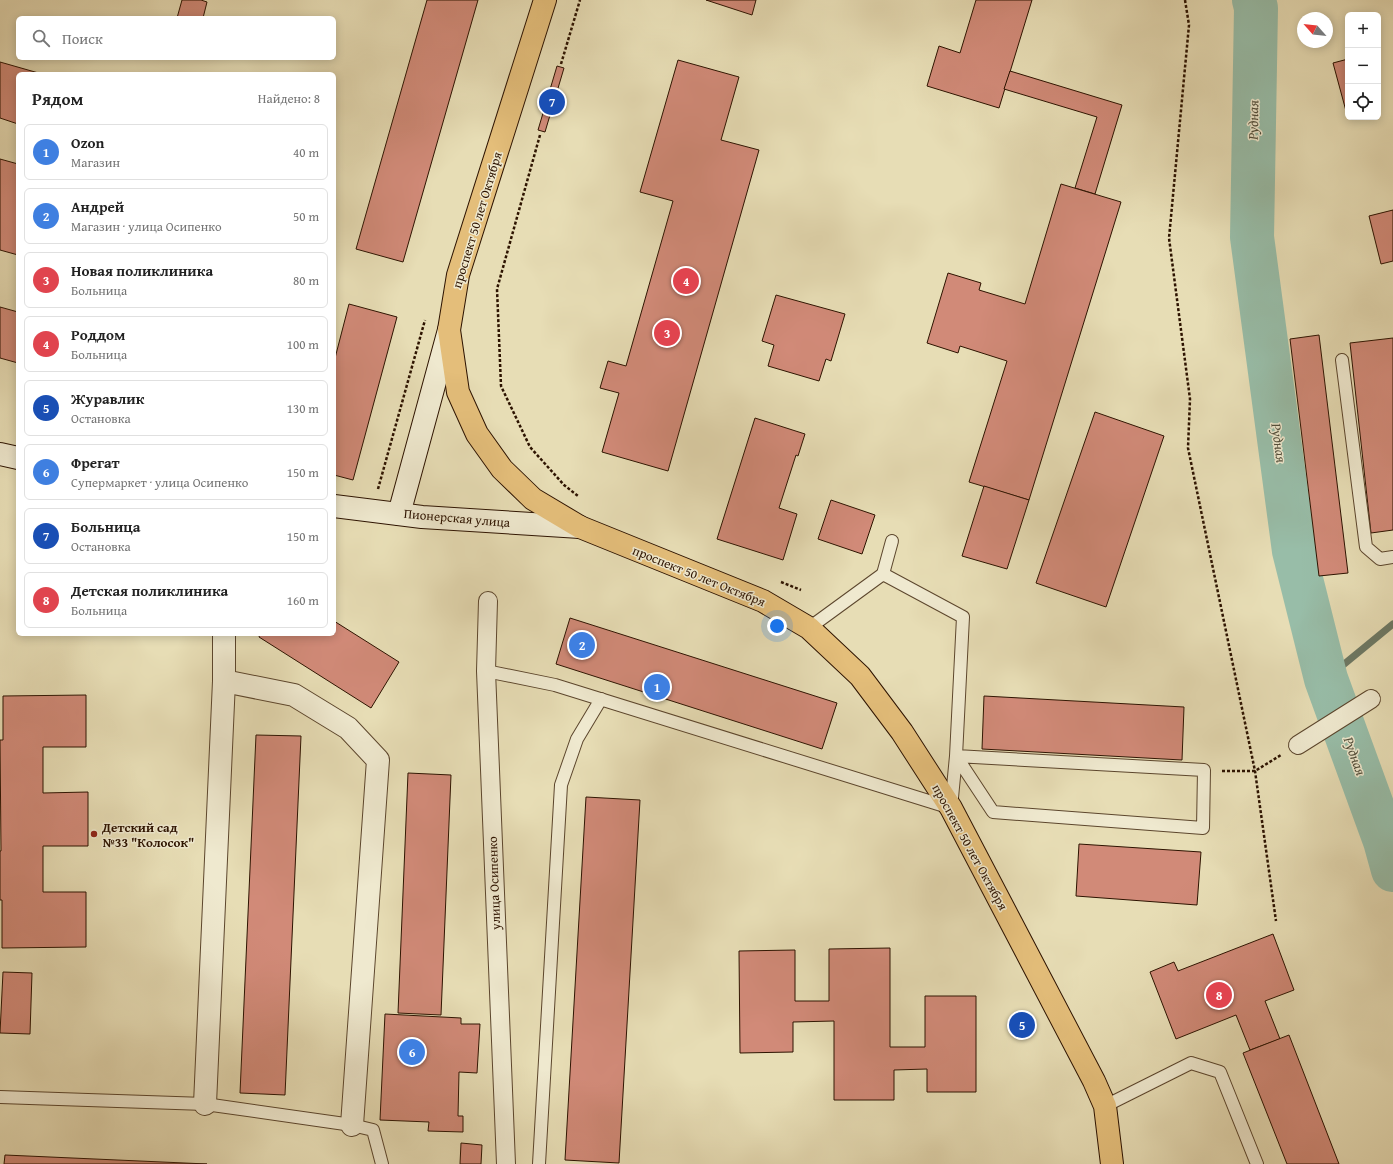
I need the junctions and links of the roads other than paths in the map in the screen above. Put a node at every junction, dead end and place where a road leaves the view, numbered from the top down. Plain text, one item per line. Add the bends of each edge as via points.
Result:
1 (545, 0) edge
2 (449, 330) junction
3 (1342, 360) dead end
4 (0, 454) edge
5 (16, 458) edge
6 (336, 506) edge
7 (399, 514) junction
8 (580, 527) junction
9 (892, 541) dead end
10 (1393, 557) edge
11 (883, 574) junction
12 (488, 601) dead end
13 (809, 628) junction
14 (224, 636) edge
15 (486, 671) junction
16 (224, 681) junction
17 (601, 699) junction
18 (1371, 699) dead end
19 (1298, 745) road end
20 (956, 756) junction
21 (951, 808) junction
22 (0, 1097) edge
23 (205, 1104) junction
24 (1105, 1106) junction
25 (352, 1125) junction
26 (382, 1164) edge
27 (506, 1164) edge
28 (539, 1164) edge
29 (1112, 1164) edge
30 (1258, 1164) edge

1 - 2 main road, проспект 50 лет Октября via 458,275
2 - 7 street
2 - 8 main road, проспект 50 лет Октября via 458,392 477,434 502,469 533,499
3 - 10 lane via 1366,547 1380,559
4 - 5 street
6 - 7 street, Пионерская улица
7 - 8 street, Пионерская улица
8 - 13 main road, проспект 50 лет Октября via 762,601
9 - 11 lane
11 - 13 lane
11 - 20 lane via 963,616
12 - 15 street, улица Осипенко
13 - 21 main road, проспект 50 лет Октября via 860,676 902,732
14 - 16 street
15 - 17 lane via 555,685
15 - 27 street, улица Осипенко
16 - 23 street
16 - 25 street via 294,694 348,728 378,760
17 - 21 lane
17 - 28 lane via 577,739 561,785
18 - 19 street
20 - 20 lane via 993,812 1203,828 1204,770
20 - 21 lane
21 - 24 main road, проспект 50 лет Октября
22 - 23 lane
23 - 25 lane
24 - 29 main road, проспект 50 лет Октября
24 - 30 lane via 1191,1063 1220,1072
25 - 26 lane via 373,1130

